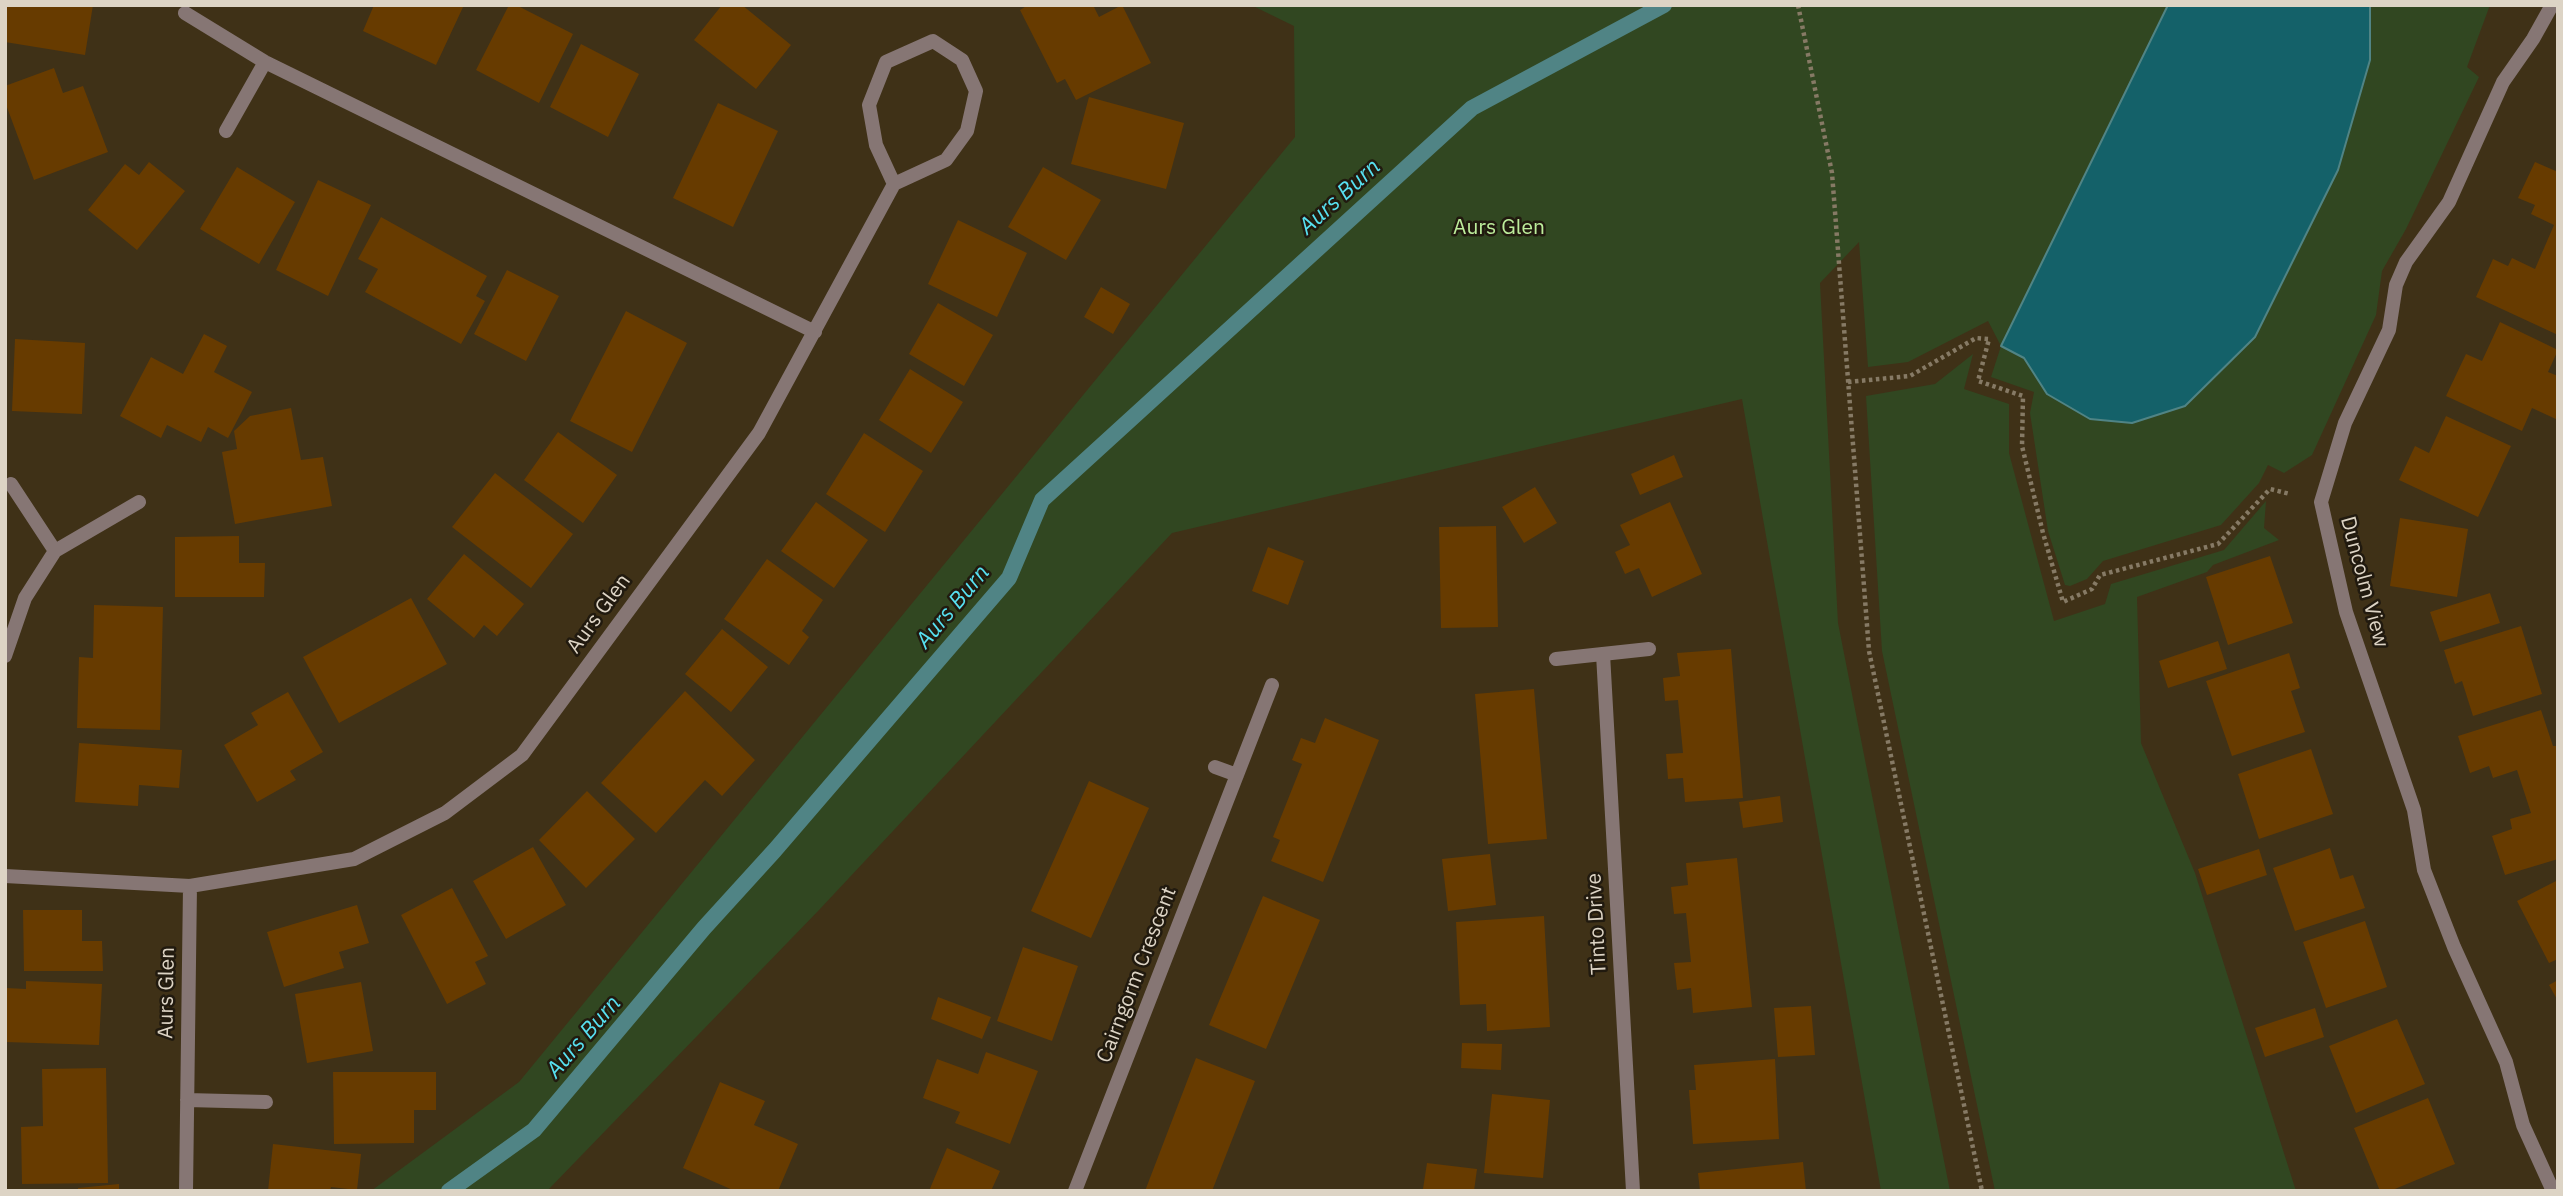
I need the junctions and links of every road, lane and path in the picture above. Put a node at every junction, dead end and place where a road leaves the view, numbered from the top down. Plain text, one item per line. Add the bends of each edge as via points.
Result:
1 (1798, 5) edge
2 (2553, 5) edge
3 (185, 13) dead end
4 (265, 62) junction
5 (226, 131) dead end
6 (894, 184) junction
7 (815, 332) junction
8 (1848, 382) junction
9 (11, 484) dead end
10 (139, 502) dead end
11 (2321, 502) junction
12 (55, 551) junction
13 (1649, 649) dead end
14 (1603, 654) junction
15 (5, 656) edge
16 (1556, 659) dead end
17 (1272, 685) dead end
18 (1215, 767) dead end
19 (1237, 775) junction
20 (5, 876) edge
21 (190, 886) junction
22 (187, 1100) junction
23 (266, 1102) dead end
24 (186, 1191) edge
25 (1075, 1191) edge
26 (1633, 1191) edge
27 (1982, 1191) edge
28 (2553, 1191) edge

1 - 8 path via 1832,173
2 - 11 street, Duncolm View via 2503,82 2449,202 2406,262 2396,285 2389,330 2346,423
3 - 4 street
4 - 5 street
4 - 7 street
6 - 6 street via 876,145 869,104 886,62 933,41 962,60 976,91 967,131 946,160
6 - 7 street, Aurs Glen
7 - 21 street, Aurs Glen via 759,433 522,755 445,813 354,859
8 - 11 path via 1910,376 1976,338 1989,338 1978,381 2023,396 2022,446 2063,602 2092,589 2100,575 2218,544 2270,489
8 - 27 path via 1869,651
9 - 12 street
10 - 12 street
11 - 28 street, Duncolm View via 2346,612 2414,810 2424,870 2506,1062 2523,1125
12 - 15 street via 25,598
13 - 14 street
14 - 16 street
14 - 26 street, Tinto Drive
17 - 19 street, Cairngorm Crescent
18 - 19 street
19 - 25 street, Cairngorm Crescent
20 - 21 street, Aurs Glen
21 - 22 street, Aurs Glen
22 - 23 street
22 - 24 street, Aurs Glen

